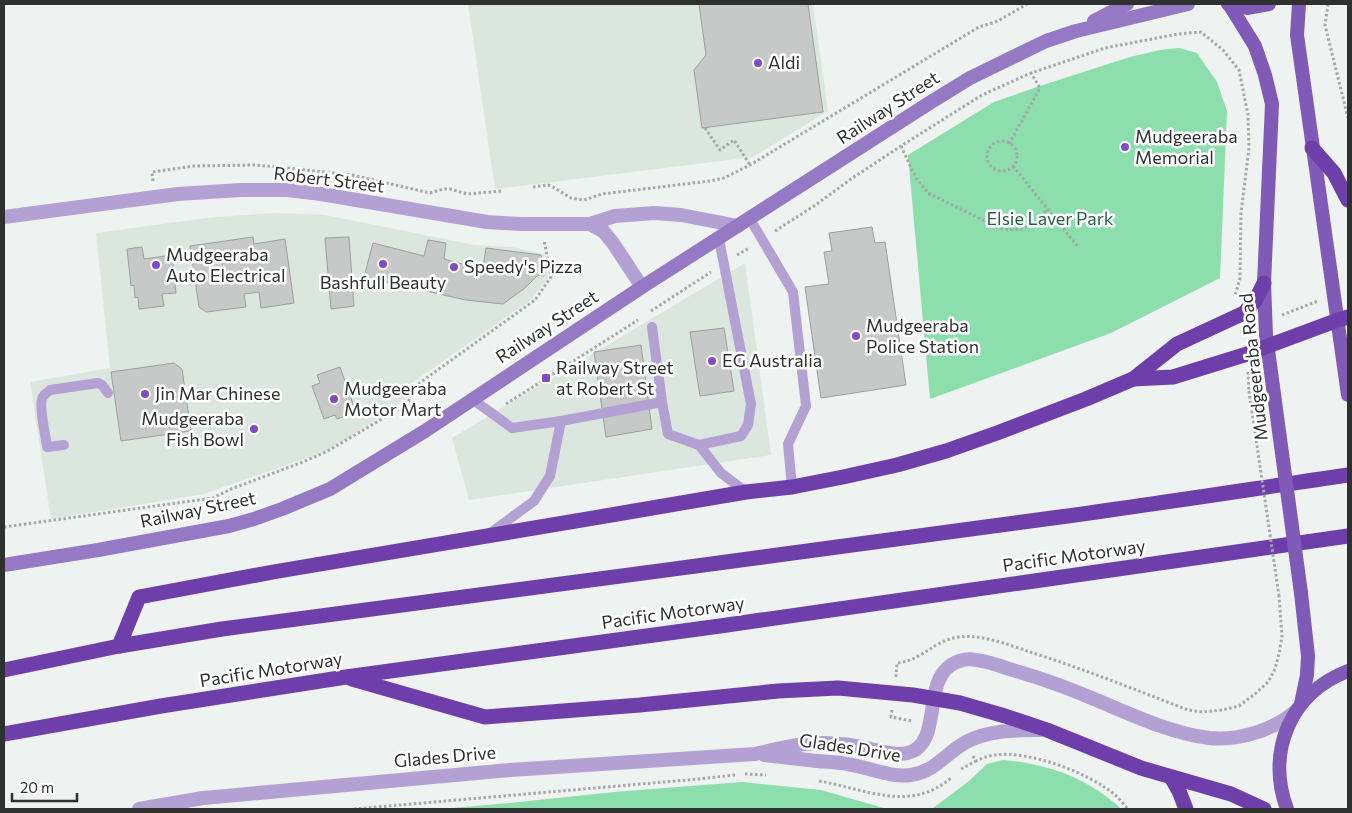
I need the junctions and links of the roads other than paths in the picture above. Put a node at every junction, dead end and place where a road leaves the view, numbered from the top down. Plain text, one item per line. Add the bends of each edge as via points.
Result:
1 (1127, 4) edge
2 (1188, 4) edge
3 (1228, 4) edge
4 (1269, 4) edge
5 (1299, 4) edge
6 (1076, 31) junction
7 (1312, 148) junction
8 (1348, 200) edge
9 (4, 218) edge
10 (744, 222) junction
11 (590, 224) junction
12 (719, 238) junction
13 (1264, 283) junction
14 (642, 287) junction
15 (1343, 319) edge
16 (652, 327) dead end
17 (1267, 347) junction
18 (1133, 379) junction
19 (108, 393) dead end
20 (1348, 395) edge
21 (472, 399) junction
22 (662, 402) junction
23 (561, 421) junction
24 (64, 445) dead end
25 (699, 445) junction
26 (1348, 476) edge
27 (792, 487) junction
28 (746, 492) junction
29 (486, 536) junction
30 (1348, 536) edge
31 (4, 564) edge
32 (120, 646) junction
33 (4, 670) edge
34 (1348, 671) edge
35 (346, 677) junction
36 (934, 698) junction
37 (1299, 707) junction
38 (1047, 730) junction
39 (4, 734) edge
40 (755, 754) junction
41 (1171, 777) junction
42 (138, 809) edge
43 (1186, 809) edge
44 (1264, 809) edge
45 (1287, 809) edge

1 - 6 main road, Railway Street
2 - 6 main road, Railway Street
3 - 4 main road via 1247,8
3 - 13 main road, Mudgeeraba Road via 1255,46 1272,104
5 - 7 main road via 1297,35
6 - 10 main road, Railway Street via 1046,41 970,78
7 - 8 highway via 1334,173
7 - 15 main road via 1334,297
9 - 11 street, Robert Street via 178,194 286,190 487,222
10 - 11 street, Robert Street via 654,213 615,216
10 - 12 main road, Railway Street
10 - 27 lane via 793,292 806,406 788,444
11 - 14 street via 614,242
12 - 14 main road, Railway Street
12 - 25 lane via 751,404 748,425 741,436
13 - 17 main road, Mudgeeraba Road
13 - 18 highway via 1255,301 1239,316 1177,344
14 - 21 main road, Railway Street
15 - 17 highway
15 - 20 main road
16 - 22 lane
17 - 18 highway via 1173,377
17 - 37 main road, Mudgeeraba Road, bridge via 1308,656 1306,682
18 - 27 highway via 946,451
19 - 24 lane via 98,384 50,390 42,398 47,447
21 - 23 lane via 512,428
21 - 31 main road, Railway Street via 330,489 254,519 98,550
22 - 23 lane
22 - 25 lane via 668,434
23 - 29 lane via 550,476 534,501
25 - 28 lane via 720,473
26 - 32 highway
27 - 28 highway
28 - 29 highway
29 - 32 highway via 139,597
30 - 35 highway, Pacific Motorway
32 - 33 highway
34 - 37 main road via 1321,685
35 - 36 highway via 485,717 838,688
35 - 39 highway, Pacific Motorway
36 - 37 street via 945,670 971,659 1032,675 1150,722 1209,738 1260,731 1280,722
36 - 38 highway
36 - 40 street, Glades Drive via 927,734 911,752 896,754 822,742 789,745
37 - 45 main road via 1281,749 1280,776
38 - 40 street, Glades Drive via 982,736 964,743 930,768 906,775 844,763
38 - 41 highway
40 - 42 street, Glades Drive via 510,770 203,798
41 - 43 highway
41 - 44 highway via 1231,794

